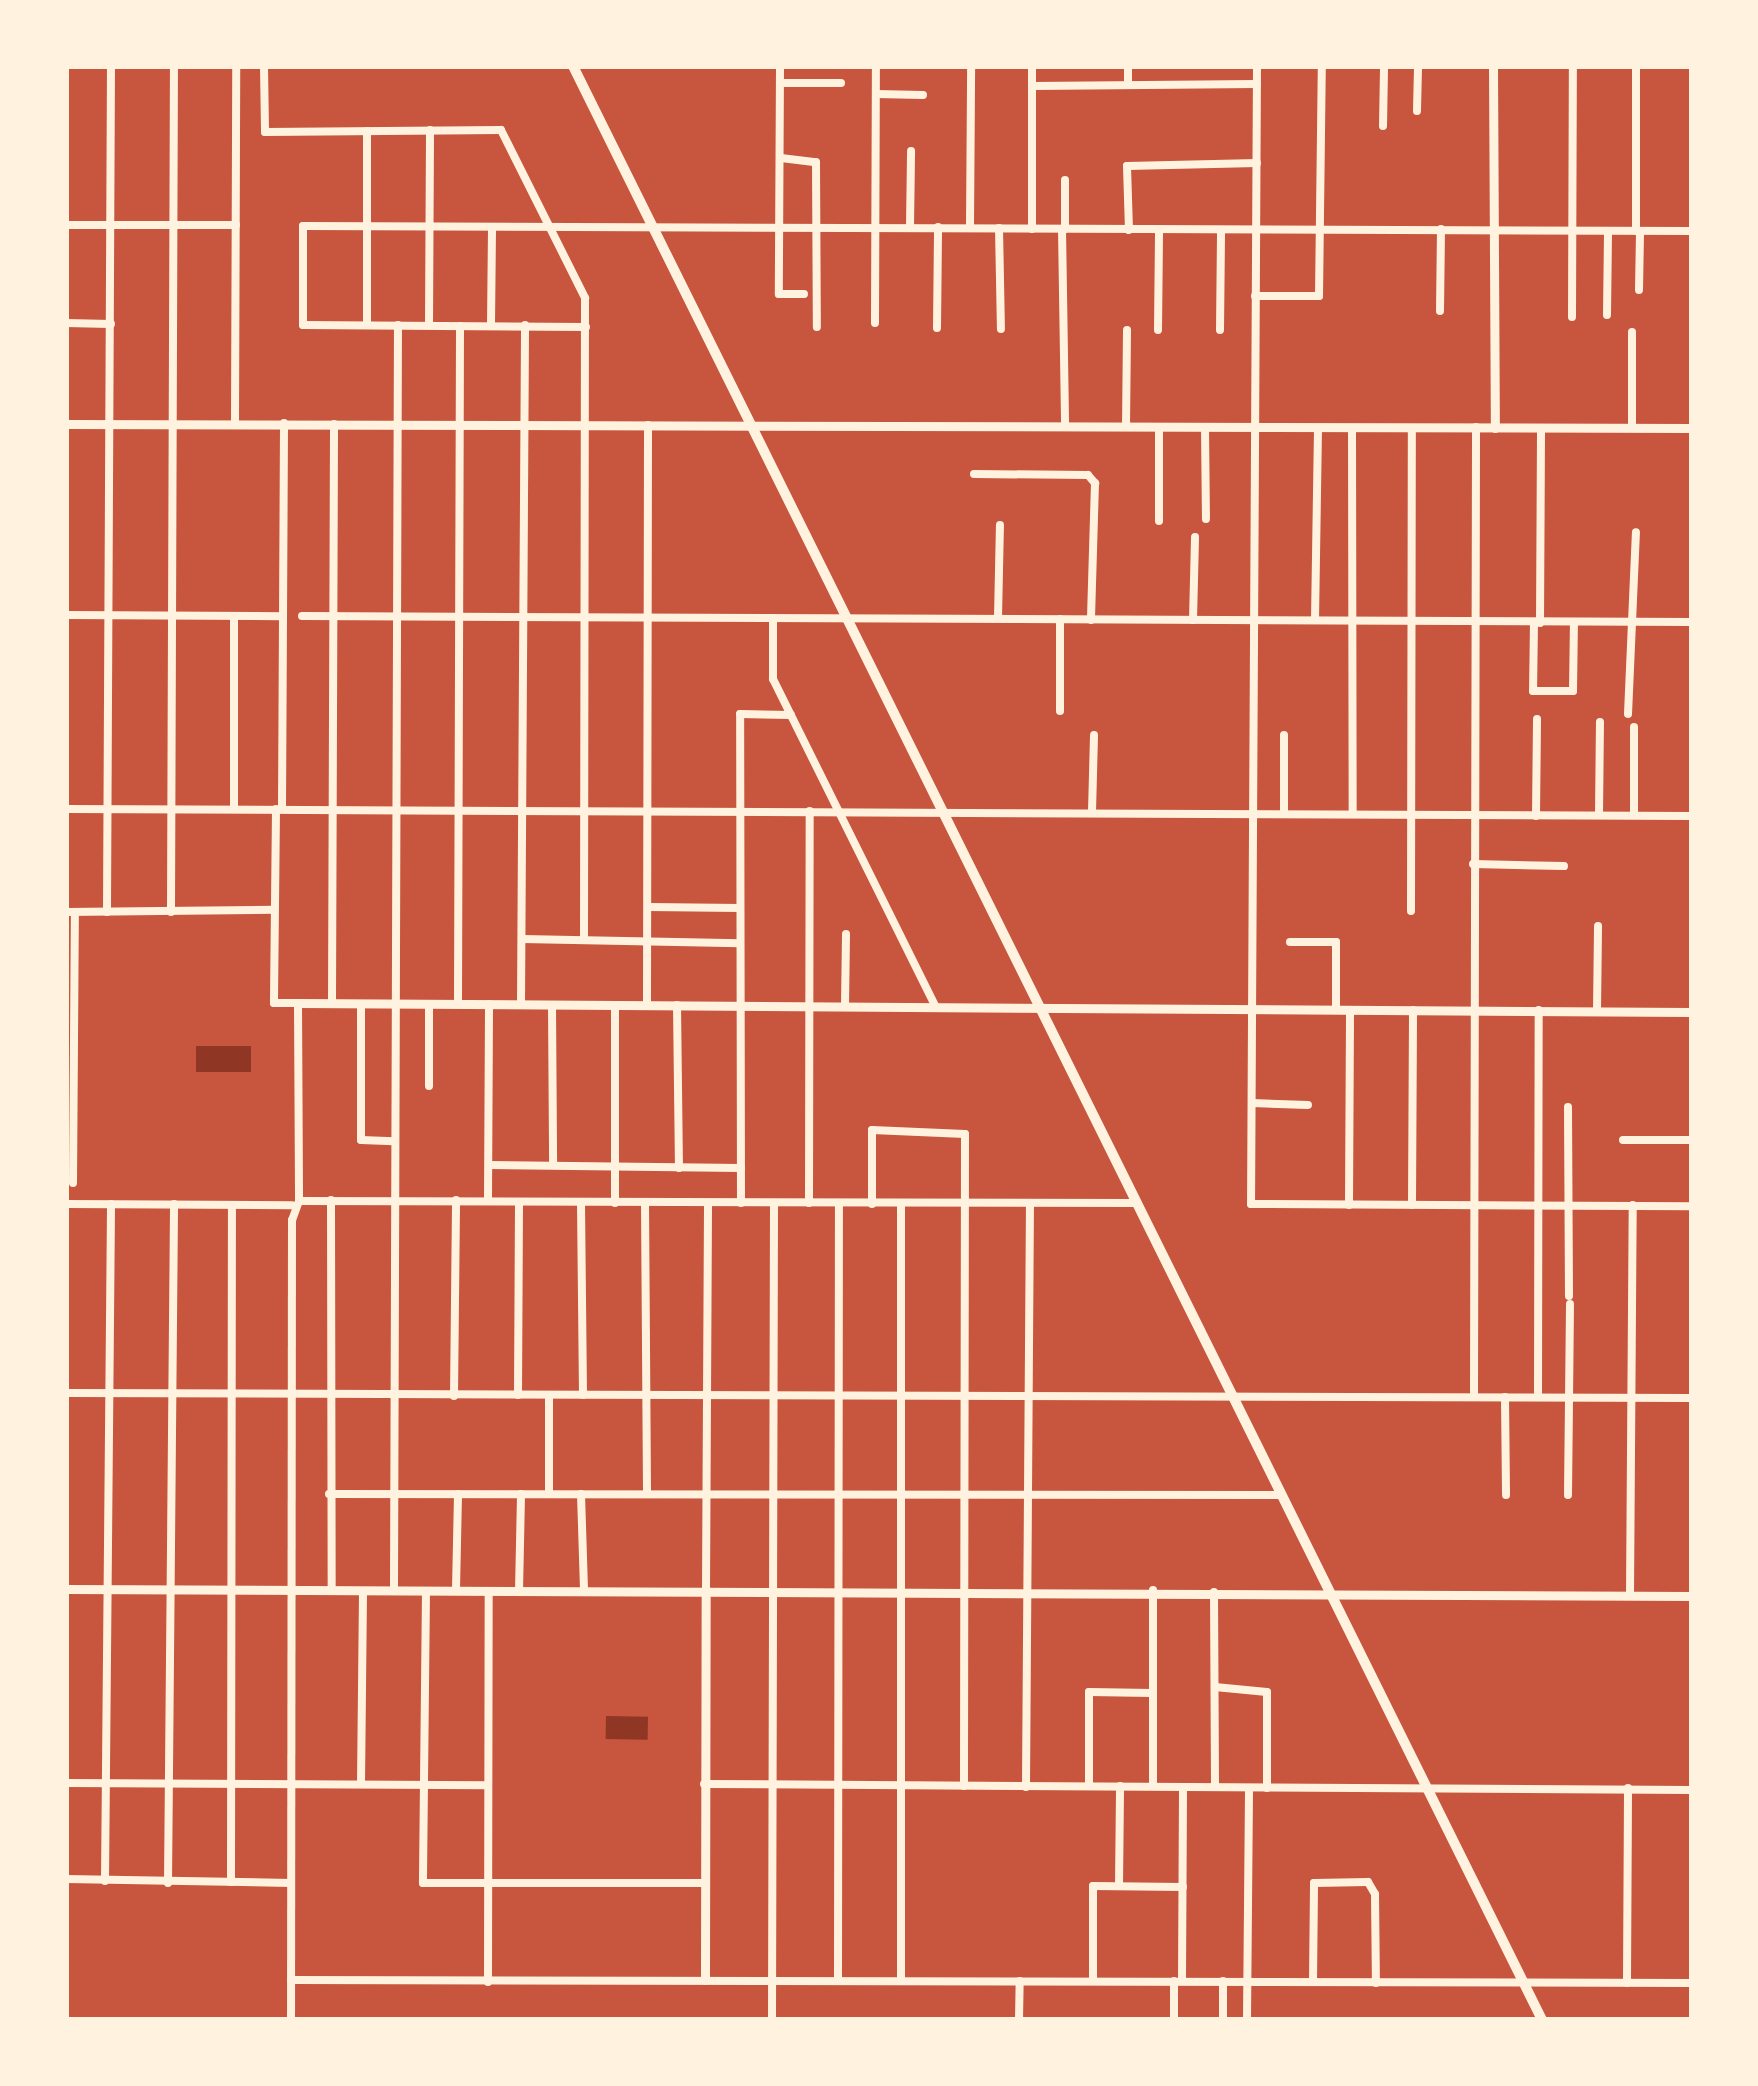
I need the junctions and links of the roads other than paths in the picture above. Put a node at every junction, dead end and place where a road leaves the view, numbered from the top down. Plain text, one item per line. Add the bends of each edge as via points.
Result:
1 (111, 66) edge
2 (174, 66) edge
3 (236, 66) edge
4 (264, 66) edge
5 (573, 66) edge
6 (780, 66) edge
7 (876, 66) edge
8 (971, 66) edge
9 (1032, 66) edge
10 (1128, 66) edge
11 (1257, 66) edge
12 (1322, 66) edge
13 (1384, 66) edge
14 (1418, 66) edge
15 (1493, 66) edge
16 (1573, 66) edge
17 (1636, 66) edge
18 (780, 83) junction
19 (841, 83) dead end
20 (1257, 84) junction
21 (1128, 85) junction
22 (1032, 86) junction
23 (876, 94) junction
24 (923, 95) dead end
25 (1417, 111) dead end
26 (1383, 126) dead end
27 (430, 130) junction
28 (367, 131) junction
29 (910, 151) dead end
30 (782, 158) junction
31 (1256, 163) junction
32 (1065, 180) dead end
33 (66, 225) edge
34 (111, 225) junction
35 (173, 225) junction
36 (236, 225) junction
37 (429, 225) junction
38 (368, 226) junction
39 (492, 227) junction
40 (552, 227) junction
41 (652, 227) junction
42 (782, 227) junction
43 (877, 227) junction
44 (910, 227) junction
45 (938, 227) junction
46 (818, 228) junction
47 (970, 228) junction
48 (999, 228) junction
49 (1496, 228) junction
50 (1032, 229) junction
51 (1064, 229) junction
52 (1441, 229) junction
53 (1129, 230) junction
54 (1159, 230) junction
55 (1320, 230) junction
56 (1574, 230) junction
57 (1221, 231) junction
58 (1256, 231) junction
59 (1608, 231) junction
60 (1638, 231) junction
61 (1692, 231) edge
62 (1639, 290) dead end
63 (804, 295) dead end
64 (1255, 296) junction
65 (1440, 311) dead end
66 (1607, 315) dead end
67 (1573, 317) dead end
68 (66, 323) edge
69 (875, 323) dead end
70 (111, 324) junction
71 (367, 324) junction
72 (398, 325) junction
73 (491, 325) junction
74 (525, 325) junction
75 (428, 326) junction
76 (460, 326) junction
77 (586, 327) junction
78 (817, 327) dead end
79 (937, 328) dead end
80 (1001, 328) dead end
81 (1126, 329) dead end
82 (1158, 330) dead end
83 (1220, 330) dead end
84 (1632, 332) dead end
85 (172, 423) junction
86 (235, 423) junction
87 (284, 423) junction
88 (334, 423) junction
89 (459, 423) junction
90 (523, 423) junction
91 (66, 424) edge
92 (110, 424) junction
93 (396, 424) junction
94 (585, 424) junction
95 (648, 424) junction
96 (1065, 426) junction
97 (752, 427) junction
98 (1126, 427) junction
99 (1159, 427) junction
100 (1205, 427) junction
101 (1476, 427) junction
102 (1258, 428) junction
103 (1318, 428) junction
104 (1352, 428) junction
105 (1412, 428) junction
106 (1495, 428) junction
107 (1541, 428) junction
108 (1632, 428) junction
109 (1692, 428) edge
110 (974, 474) dead end
111 (1206, 519) dead end
112 (1159, 520) dead end
113 (1000, 525) dead end
114 (1636, 532) dead end
115 (1195, 537) dead end
116 (66, 615) edge
117 (110, 615) junction
118 (172, 616) junction
119 (234, 616) junction
120 (282, 616) junction
121 (302, 616) dead end
122 (334, 616) junction
123 (459, 616) junction
124 (523, 616) junction
125 (585, 616) junction
126 (397, 617) junction
127 (647, 617) junction
128 (773, 618) junction
129 (998, 618) junction
130 (847, 619) junction
131 (1060, 619) junction
132 (1091, 620) junction
133 (1193, 620) junction
134 (1256, 620) junction
135 (1315, 620) junction
136 (1352, 621) junction
137 (1412, 622) junction
138 (1537, 622) junction
139 (1574, 622) junction
140 (1630, 622) junction
141 (1692, 622) edge
142 (1473, 623) junction
143 (1060, 711) dead end
144 (1628, 714) dead end
145 (791, 715) junction
146 (1537, 719) dead end
147 (1600, 722) dead end
148 (1634, 727) dead end
149 (1284, 734) dead end
150 (1094, 735) dead end
151 (171, 808) junction
152 (234, 808) junction
153 (66, 809) edge
154 (109, 809) junction
155 (279, 809) junction
156 (333, 809) junction
157 (459, 809) junction
158 (522, 809) junction
159 (396, 810) junction
160 (584, 810) junction
161 (647, 810) junction
162 (739, 810) junction
163 (810, 811) junction
164 (840, 812) junction
165 (941, 812) junction
166 (1092, 812) junction
167 (1254, 814) junction
168 (1284, 814) junction
169 (1353, 814) junction
170 (1411, 814) junction
171 (1599, 815) junction
172 (1634, 815) junction
173 (1473, 816) junction
174 (1536, 816) junction
175 (1692, 816) edge
176 (1473, 864) junction
177 (1564, 866) dead end
178 (648, 907) junction
179 (740, 908) junction
180 (274, 910) junction
181 (107, 911) junction
182 (1411, 911) dead end
183 (70, 912) edge
184 (171, 912) junction
185 (1598, 926) dead end
186 (846, 934) dead end
187 (522, 939) junction
188 (584, 940) junction
189 (647, 941) junction
190 (1290, 942) dead end
191 (740, 943) junction
192 (298, 1004) junction
193 (332, 1004) junction
194 (361, 1004) junction
195 (395, 1004) junction
196 (429, 1004) junction
197 (458, 1004) junction
198 (489, 1004) junction
199 (521, 1004) junction
200 (552, 1005) junction
201 (677, 1005) junction
202 (615, 1006) junction
203 (646, 1006) junction
204 (740, 1006) junction
205 (810, 1006) junction
206 (844, 1006) junction
207 (935, 1006) junction
208 (1040, 1006) junction
209 (1254, 1009) junction
210 (1336, 1010) junction
211 (1350, 1010) junction
212 (1413, 1010) junction
213 (1474, 1010) junction
214 (1539, 1010) junction
215 (1597, 1011) junction
216 (1692, 1012) edge
217 (429, 1086) dead end
218 (1252, 1103) junction
219 (1308, 1105) dead end
220 (1568, 1107) dead end
221 (1623, 1140) dead end
222 (1692, 1140) edge
223 (394, 1141) junction
224 (553, 1165) junction
225 (489, 1166) junction
226 (616, 1166) junction
227 (679, 1168) junction
228 (741, 1168) junction
229 (74, 1183) dead end
230 (394, 1199) junction
231 (331, 1200) junction
232 (457, 1200) junction
233 (488, 1201) junction
234 (519, 1202) junction
235 (708, 1202) junction
236 (296, 1203) junction
237 (581, 1203) junction
238 (615, 1203) junction
239 (645, 1203) junction
240 (740, 1203) junction
241 (774, 1203) junction
242 (809, 1203) junction
243 (1141, 1203) junction
244 (66, 1204) edge
245 (111, 1204) junction
246 (174, 1204) junction
247 (872, 1204) junction
248 (901, 1204) junction
249 (1475, 1204) junction
250 (232, 1205) junction
251 (838, 1205) junction
252 (964, 1205) junction
253 (1030, 1205) junction
254 (1349, 1205) junction
255 (1412, 1205) junction
256 (1538, 1205) junction
257 (1568, 1205) junction
258 (1633, 1205) junction
259 (1692, 1205) edge
260 (66, 1393) edge
261 (110, 1393) junction
262 (172, 1393) junction
263 (233, 1394) junction
264 (294, 1394) junction
265 (331, 1394) junction
266 (394, 1394) junction
267 (549, 1394) junction
268 (706, 1394) junction
269 (518, 1395) junction
270 (583, 1395) junction
271 (645, 1395) junction
272 (775, 1395) junction
273 (902, 1395) junction
274 (1233, 1395) junction
275 (454, 1396) junction
276 (840, 1396) junction
277 (964, 1396) junction
278 (1027, 1396) junction
279 (1474, 1397) junction
280 (1505, 1397) junction
281 (1538, 1397) junction
282 (1569, 1397) junction
283 (1631, 1397) junction
284 (1692, 1398) edge
285 (394, 1492) junction
286 (549, 1493) junction
287 (647, 1493) junction
288 (706, 1493) junction
289 (901, 1493) junction
290 (329, 1494) junction
291 (458, 1494) junction
292 (521, 1494) junction
293 (581, 1494) junction
294 (776, 1494) junction
295 (838, 1494) junction
296 (965, 1494) junction
297 (1027, 1494) junction
298 (1282, 1495) junction
299 (1506, 1495) dead end
300 (1568, 1495) dead end
301 (66, 1588) edge
302 (170, 1588) junction
303 (107, 1589) junction
304 (232, 1589) junction
305 (293, 1589) junction
306 (706, 1589) junction
307 (965, 1589) junction
308 (332, 1590) junction
309 (394, 1590) junction
310 (456, 1590) junction
311 (902, 1590) junction
312 (1026, 1590) junction
313 (1153, 1590) junction
314 (1214, 1590) junction
315 (363, 1591) junction
316 (426, 1591) junction
317 (489, 1591) junction
318 (519, 1591) junction
319 (584, 1591) junction
320 (777, 1591) junction
321 (838, 1591) junction
322 (1330, 1591) junction
323 (1630, 1595) junction
324 (1692, 1596) edge
325 (1215, 1687) junction
326 (1152, 1693) junction
327 (66, 1783) edge
328 (107, 1783) junction
329 (167, 1783) junction
330 (231, 1783) junction
331 (291, 1784) junction
332 (361, 1784) junction
333 (425, 1784) junction
334 (704, 1784) junction
335 (488, 1785) junction
336 (775, 1785) junction
337 (838, 1786) junction
338 (901, 1786) junction
339 (964, 1786) junction
340 (1089, 1786) junction
341 (1120, 1786) junction
342 (1153, 1786) junction
343 (1183, 1786) junction
344 (1026, 1787) junction
345 (1215, 1787) junction
346 (1426, 1787) junction
347 (1249, 1788) junction
348 (1267, 1788) junction
349 (1628, 1788) junction
350 (1692, 1790) edge
351 (66, 1879) edge
352 (105, 1881) junction
353 (169, 1882) junction
354 (231, 1882) junction
355 (291, 1883) junction
356 (488, 1883) junction
357 (705, 1883) junction
358 (1119, 1886) junction
359 (1183, 1886) junction
360 (291, 1980) junction
361 (705, 1980) junction
362 (773, 1980) junction
363 (838, 1980) junction
364 (901, 1980) junction
365 (1093, 1980) junction
366 (1020, 1981) junction
367 (1178, 1981) junction
368 (1223, 1981) junction
369 (488, 1982) junction
370 (1247, 1982) junction
371 (1313, 1982) junction
372 (1376, 1983) junction
373 (1627, 1983) junction
374 (1692, 1983) edge
375 (1524, 1984) junction
376 (291, 2020) edge
377 (772, 2020) edge
378 (1019, 2020) edge
379 (1174, 2020) edge
380 (1223, 2020) edge
381 (1246, 2020) edge
382 (1542, 2020) edge

1 - 34 street
2 - 35 street
3 - 36 street
4 - 28 street via 265,132
5 - 41 main road
6 - 18 street
7 - 23 street
8 - 47 street
9 - 22 street
10 - 21 street
11 - 20 street
12 - 55 street
13 - 26 street
14 - 25 street
15 - 49 street
16 - 56 street
17 - 60 street
18 - 19 street
18 - 30 street
20 - 21 street
20 - 31 street
21 - 22 street
22 - 50 street
23 - 24 street
23 - 43 street
27 - 28 street
27 - 37 street
27 - 40 street via 502,130
28 - 38 street
29 - 44 street
30 - 42 street
30 - 46 street via 816,162
31 - 53 street via 1127,166
31 - 58 street
32 - 51 street
33 - 34 street
34 - 35 street
34 - 70 street
35 - 36 street
35 - 85 street
36 - 86 street
37 - 38 street
37 - 39 street
37 - 75 street
38 - 71 street
38 - 71 street via 303,226 303,325
39 - 40 street
39 - 73 street
40 - 41 street
40 - 77 street via 585,298
41 - 42 street
41 - 97 main road
42 - 46 street
42 - 63 street via 779,294
43 - 44 street
43 - 46 street
43 - 69 street
44 - 45 street
45 - 47 street
45 - 79 street
46 - 78 street
47 - 48 street
48 - 50 street
48 - 80 street
49 - 52 street
49 - 56 street
49 - 106 street
50 - 51 street
51 - 53 street
51 - 96 street
52 - 55 street
52 - 65 street
53 - 54 street
54 - 57 street
54 - 82 street
55 - 58 street
55 - 64 street via 1319,296
56 - 59 street
56 - 67 street
57 - 58 street
57 - 83 street
58 - 64 street
59 - 60 street
59 - 66 street
60 - 61 street
60 - 62 street
64 - 102 street
68 - 70 street
70 - 92 street
71 - 72 street
72 - 75 street
72 - 93 street
73 - 74 street
73 - 76 street
74 - 77 street
74 - 90 street
75 - 76 street
76 - 89 street
77 - 94 street
81 - 98 street
84 - 108 street
85 - 86 street
85 - 92 street
85 - 118 street
86 - 87 street
87 - 88 street
87 - 120 street
88 - 93 street
88 - 122 street
89 - 90 street
89 - 93 street
89 - 123 street
90 - 94 street
90 - 124 street
91 - 92 street
92 - 117 street
93 - 126 street
94 - 95 street
94 - 125 street
95 - 97 street
95 - 127 street
96 - 97 street
96 - 98 street
97 - 130 main road
98 - 99 street
99 - 100 street
99 - 112 street
100 - 102 street
100 - 111 street
101 - 105 street
101 - 106 street
101 - 142 street
102 - 103 street
102 - 134 street
103 - 104 street
103 - 135 street
104 - 105 street
104 - 136 street
105 - 137 street
106 - 107 street
107 - 108 street
107 - 138 street
108 - 109 street
110 - 132 street via 1088,475 1095,483
113 - 129 street
114 - 140 street
115 - 133 street
116 - 117 street
117 - 118 street
117 - 154 street
118 - 119 street
118 - 151 street
119 - 120 street
119 - 152 street
120 - 155 street
121 - 122 street
122 - 126 street
122 - 156 street
123 - 124 street
123 - 126 street
123 - 157 street
124 - 125 street
124 - 158 street
125 - 127 street
125 - 160 street
126 - 159 street
127 - 128 street
127 - 161 street
128 - 130 street
128 - 145 street via 773,679
129 - 130 street
129 - 131 street
130 - 165 main road
131 - 132 street
131 - 143 street
132 - 133 street
133 - 134 street
134 - 135 street
134 - 167 street
135 - 136 street
136 - 137 street
136 - 169 street
137 - 142 street
137 - 170 street
138 - 139 street
138 - 139 street via 1533,691 1574,691
138 - 142 street
139 - 140 street
140 - 141 street
140 - 144 street
142 - 173 street
145 - 162 street via 740,714
145 - 164 street
146 - 174 street
147 - 171 street
148 - 172 street
149 - 168 street
150 - 166 street
151 - 152 street
151 - 154 street
151 - 184 street
152 - 155 street
153 - 154 street
154 - 181 street
155 - 156 street
155 - 180 street
156 - 159 street
156 - 193 street
157 - 158 street
157 - 159 street
157 - 197 street
158 - 160 street
158 - 187 street
159 - 195 street
160 - 161 street
160 - 188 street
161 - 162 street
161 - 178 street
162 - 163 street
162 - 179 street
163 - 164 street
163 - 205 street
164 - 165 street
164 - 207 street
165 - 166 street
165 - 208 main road
166 - 167 street
167 - 168 street
167 - 209 street
168 - 169 street
169 - 170 street
170 - 173 street
170 - 182 street
171 - 172 street
171 - 174 street
172 - 175 street
173 - 174 street
173 - 176 street
176 - 177 street
176 - 213 street
178 - 179 street
178 - 189 street
179 - 191 street
180 - 184 street
180 - 192 street via 274,1003
181 - 183 street
181 - 184 street
183 - 229 street
185 - 215 street
186 - 206 street
187 - 188 street
187 - 199 street
188 - 189 street
189 - 191 street
189 - 203 street
190 - 210 street via 1336,942
191 - 204 street
192 - 193 street
192 - 236 street
193 - 194 street
194 - 195 street
194 - 223 street via 361,1140
195 - 196 street
195 - 223 street
196 - 197 street
196 - 217 street
197 - 198 street
198 - 199 street
198 - 225 street
199 - 200 street
200 - 202 street
200 - 224 street
201 - 203 street
201 - 204 street
201 - 227 street
202 - 203 street
202 - 226 street
204 - 205 street
204 - 228 street
205 - 206 street
205 - 242 street
206 - 207 street
207 - 208 street
208 - 209 street
208 - 243 main road
209 - 210 street
209 - 218 street
210 - 211 street
211 - 212 street
211 - 254 street
212 - 213 street
212 - 255 street
213 - 214 street
213 - 249 street
214 - 215 street
214 - 256 street
215 - 216 street
218 - 219 street
218 - 254 street via 1250,1204
220 - 257 street
221 - 222 street
223 - 230 street
224 - 225 street
224 - 226 street
225 - 233 street
226 - 227 street
226 - 238 street
227 - 228 street
228 - 240 street
230 - 231 street
230 - 232 street
230 - 266 street
231 - 236 street
231 - 265 street
232 - 233 street
232 - 275 street
233 - 234 street
234 - 237 street
234 - 269 street
235 - 239 street
235 - 240 street
235 - 268 street
236 - 250 street
236 - 264 street
237 - 238 street
237 - 270 street
238 - 239 street
239 - 271 street
240 - 241 street
241 - 242 street
241 - 272 street
242 - 251 street
243 - 253 street
243 - 274 main road
244 - 245 street
245 - 246 street
245 - 261 street
246 - 250 street
246 - 262 street
247 - 248 street
247 - 251 street
247 - 252 street via 872,1130 965,1133
248 - 252 street
248 - 273 street
249 - 255 street
249 - 256 street
249 - 279 street
250 - 263 street
251 - 276 street
252 - 253 street
252 - 277 street
253 - 278 street
254 - 255 street
256 - 257 street
256 - 281 street
257 - 258 street
257 - 282 street
258 - 259 street
258 - 283 street
260 - 261 street
261 - 262 street
261 - 303 street
262 - 263 street
262 - 302 street
263 - 264 street
263 - 304 street
264 - 265 street
264 - 305 street
265 - 266 street
265 - 290 street
266 - 275 street
266 - 285 street
267 - 269 street
267 - 270 street
267 - 286 street
268 - 271 street
268 - 272 street
268 - 288 street
269 - 275 street
270 - 271 street
271 - 287 street
272 - 276 street
272 - 294 street
273 - 276 street
273 - 277 street
273 - 289 street
274 - 278 street
274 - 279 street
274 - 298 main road
276 - 295 street
277 - 278 street
277 - 296 street
278 - 297 street
279 - 280 street
280 - 281 street
280 - 299 street
281 - 282 street
282 - 283 street
282 - 300 street
283 - 284 street
283 - 323 street
285 - 290 street
285 - 291 street
285 - 309 street
286 - 292 street
286 - 293 street
287 - 288 street
287 - 293 street
288 - 294 street
288 - 306 street
289 - 295 street
289 - 296 street
289 - 311 street
290 - 308 street
291 - 292 street
291 - 310 street
292 - 318 street
293 - 319 street
294 - 295 street
294 - 320 street
295 - 321 street
296 - 297 street
296 - 307 street
297 - 298 street
297 - 312 street
298 - 322 main road
301 - 303 street
302 - 303 street
302 - 304 street
302 - 329 street
303 - 328 street
304 - 305 street
304 - 330 street
305 - 308 street
305 - 331 street
306 - 319 street
306 - 320 street
306 - 334 street
307 - 311 street
307 - 312 street
307 - 339 street
308 - 315 street
309 - 315 street
309 - 316 street
310 - 316 street
310 - 317 street
311 - 321 street
311 - 338 street
312 - 313 street
312 - 344 street
313 - 314 street
313 - 326 street
314 - 322 street
314 - 325 street
315 - 332 street
316 - 333 street
317 - 318 street
317 - 335 street
318 - 319 street
320 - 321 street
320 - 336 street
321 - 337 street
322 - 323 street
322 - 346 main road
323 - 324 street
325 - 345 street
325 - 348 street via 1268,1692
326 - 340 street via 1089,1692
326 - 342 street
327 - 328 street
328 - 329 street
328 - 352 street
329 - 330 street
329 - 353 street
330 - 331 street
330 - 354 street
331 - 332 street
331 - 355 street
332 - 333 street
333 - 335 street
333 - 356 street via 423,1882
334 - 336 street
334 - 357 street
335 - 356 street
336 - 337 street
336 - 362 street
337 - 338 street
337 - 363 street
338 - 339 street
338 - 364 street
339 - 344 street
340 - 341 street
340 - 344 street
341 - 342 street
341 - 358 street
342 - 343 street
343 - 345 street
343 - 359 street
345 - 347 street
346 - 348 street
346 - 349 street
346 - 375 main road
347 - 348 street
347 - 370 street
349 - 350 street
349 - 373 street
351 - 352 street
352 - 353 street
353 - 354 street
354 - 355 street
355 - 360 street
356 - 357 street
356 - 369 street
357 - 361 street
358 - 359 street
358 - 365 street via 1093,1886
359 - 367 street
360 - 369 street
360 - 376 street
361 - 362 street
361 - 369 street
362 - 363 street
362 - 377 street
363 - 364 street
364 - 366 street
365 - 366 street
365 - 367 street
366 - 378 street
367 - 368 street
367 - 379 street
368 - 370 street
368 - 380 street
370 - 371 street
370 - 381 street
371 - 372 street
371 - 372 street via 1314,1883 1368,1882 1375,1894
372 - 375 street
373 - 374 street
373 - 375 street
375 - 382 main road

